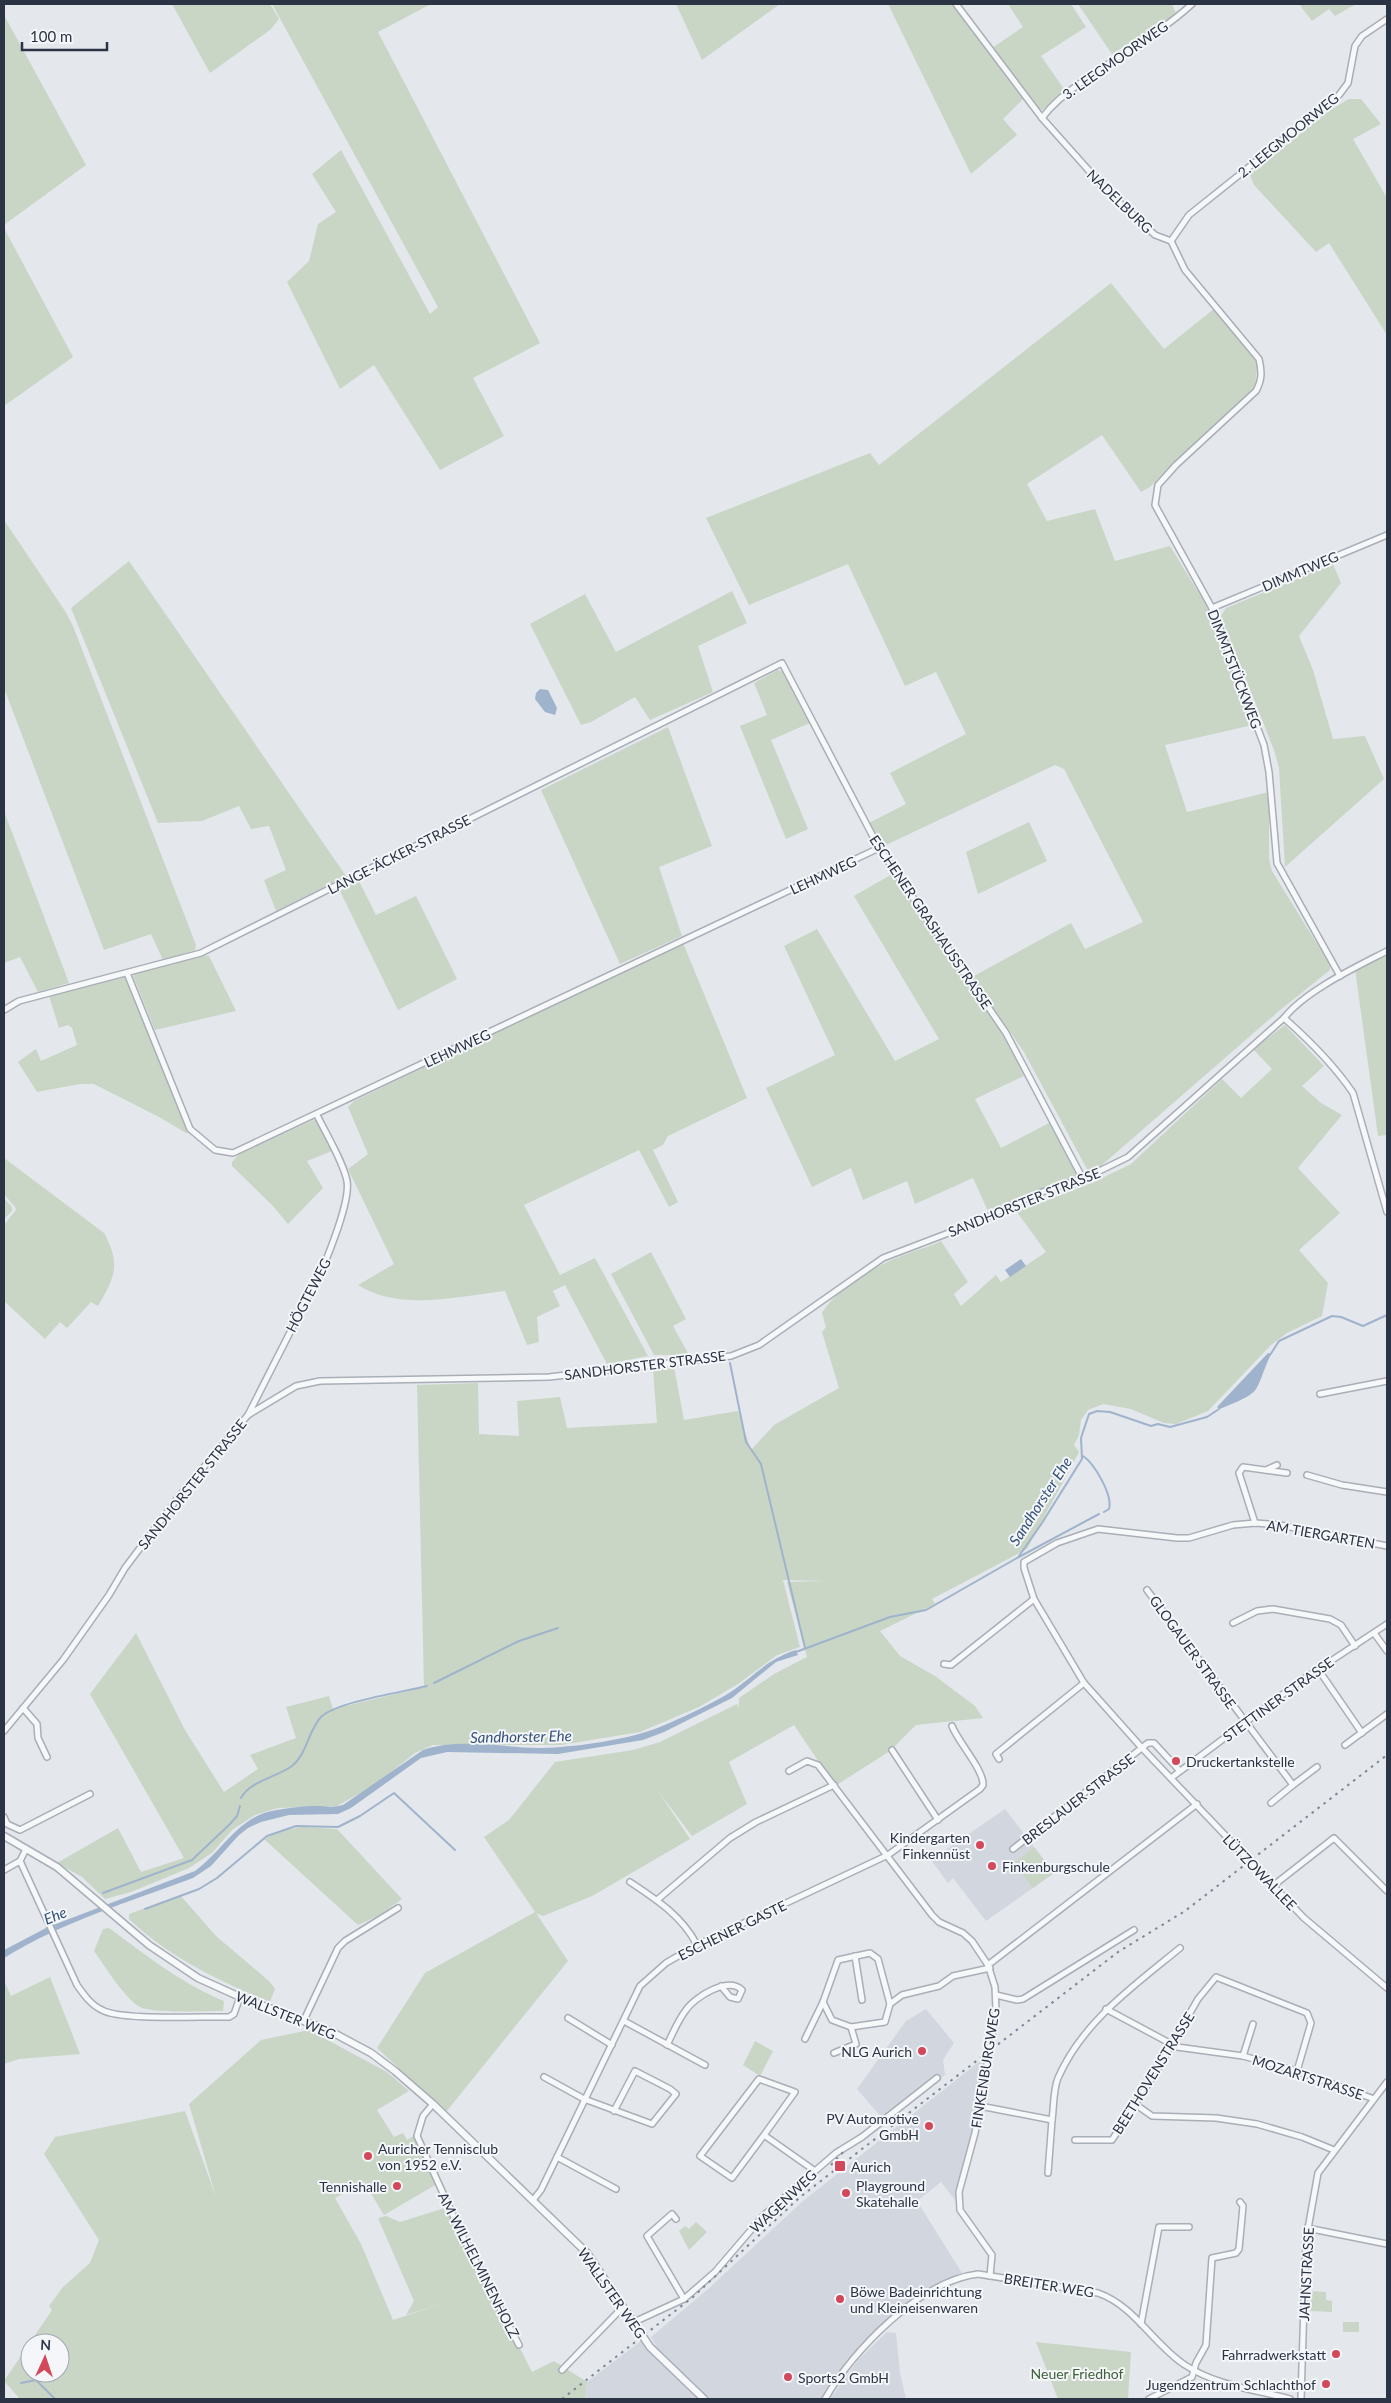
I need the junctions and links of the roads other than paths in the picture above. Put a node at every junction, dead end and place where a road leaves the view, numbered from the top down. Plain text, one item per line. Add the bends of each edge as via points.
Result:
1 (956, 4) edge
2 (1192, 4) edge
3 (1387, 19) edge
4 (1042, 118) junction
5 (1171, 241) junction
6 (1387, 535) edge
7 (1212, 608) junction
8 (782, 663) joint
9 (879, 848) junction
10 (1387, 951) edge
11 (127, 972) junction
12 (1340, 976) junction
13 (4, 1010) edge
14 (1284, 1018) junction
15 (317, 1115) junction
16 (1083, 1179) junction
17 (1387, 1212) edge
18 (1387, 1382) edge
19 (1320, 1394) dead end
20 (248, 1415) junction
21 (1277, 1465) dead end
22 (1266, 1470) junction
23 (1287, 1473) dead end
24 (1308, 1475) dead end
25 (1387, 1492) edge
26 (1255, 1523) junction
27 (1387, 1546) edge
28 (1024, 1562) joint
29 (1147, 1590) dead end
30 (1034, 1599) junction
31 (1233, 1623) dead end
32 (1387, 1624) edge
33 (1374, 1633) junction
34 (1354, 1646) junction
35 (1387, 1651) edge
36 (944, 1664) dead end
37 (1318, 1670) junction
38 (1084, 1684) junction
39 (23, 1708) junction
40 (1387, 1714) edge
41 (1246, 1723) junction
42 (952, 1726) dead end
43 (4, 1731) edge
44 (1362, 1733) junction
45 (1345, 1745) dead end
46 (1142, 1748) junction
47 (892, 1750) dead end
48 (48, 1757) dead end
49 (999, 1759) dead end
50 (1317, 1766) dead end
51 (789, 1770) dead end
52 (1180, 1770) junction
53 (1171, 1778) junction
54 (1293, 1785) junction
55 (834, 1786) junction
56 (90, 1794) dead end
57 (1270, 1803) dead end
58 (1197, 1804) junction
59 (4, 1817) edge
60 (938, 1820) junction
61 (4, 1836) edge
62 (26, 1848) junction
63 (1013, 1849) dead end
64 (888, 1856) junction
65 (20, 1861) junction
66 (4, 1870) edge
67 (630, 1882) dead end
68 (1274, 1885) junction
69 (1387, 1891) edge
70 (657, 1900) junction
71 (398, 1908) dead end
72 (1134, 1930) dead end
73 (697, 1945) junction
74 (1180, 1948) dead end
75 (855, 1956) junction
76 (989, 1966) junction
77 (721, 1986) dead end
78 (1387, 1988) edge
79 (996, 1995) junction
80 (240, 1997) junction
81 (862, 2000) dead end
82 (823, 2002) junction
83 (890, 2004) junction
84 (1106, 2009) junction
85 (568, 2018) dead end
86 (304, 2020) junction
87 (624, 2021) junction
88 (1253, 2024) dead end
89 (851, 2027) junction
90 (805, 2039) dead end
91 (667, 2044) junction
92 (1171, 2044) junction
93 (612, 2045) junction
94 (834, 2053) dead end
95 (1243, 2056) junction
96 (704, 2065) dead end
97 (1298, 2071) junction
98 (544, 2077) dead end
99 (937, 2078) dead end
100 (1387, 2082) edge
101 (584, 2099) junction
102 (1374, 2099) junction
103 (434, 2104) junction
104 (1135, 2104) junction
105 (980, 2106) junction
106 (614, 2111) junction
107 (1052, 2120) junction
108 (764, 2135) junction
109 (1075, 2140) dead end
110 (1334, 2150) junction
111 (558, 2157) junction
112 (814, 2171) junction
113 (1048, 2172) dead end
114 (616, 2189) dead end
115 (534, 2200) junction
116 (1240, 2202) dead end
117 (676, 2219) dead end
118 (1189, 2227) dead end
119 (1308, 2228) junction
120 (1387, 2244) edge
121 (990, 2276) junction
122 (684, 2299) junction
123 (622, 2307) junction
124 (632, 2323) junction
125 (1141, 2324) junction
126 (519, 2345) dead end
127 (562, 2370) dead end
128 (1194, 2370) junction
129 (704, 2399) edge
130 (826, 2399) edge
131 (1149, 2399) edge
132 (1290, 2399) edge
133 (1301, 2399) edge

1 - 4 street, NADELBURG
2 - 4 street, 3. LEEGMOORWEG via 1051,104
3 - 5 street, 2. LEEGMOORWEG via 1362,36 1355,46 1352,72 1339,95 1189,215
4 - 5 street, NADELBURG via 1108,192 1155,235
5 - 7 street, DIMMTSTÜCKWEG via 1185,270 1259,359 1262,372 1260,384 1251,398 1176,464 1158,485 1155,495 1155,505 1163,522
6 - 7 street, DIMMTWEG
7 - 12 street, DIMMTSTÜCKWEG via 1264,745 1276,863
8 - 9 street, ESCHENER GRASHAUSSTRASSE
8 - 11 street, LANGE-ÄCKER-STRASSE via 213,947
9 - 15 street, LEHMWEG
9 - 16 street, ESCHENER GRASHAUSSTRASSE via 1006,1033
10 - 12 street, SANDHORSTER STRASSE
11 - 13 street, LANGE-ÄCKER-STRASSE via 19,1001
11 - 15 street, LEHMWEG via 190,1129 215,1150 233,1153
12 - 14 street, SANDHORSTER STRASSE via 1291,1009
14 - 16 street, SANDHORSTER STRASSE via 1128,1157
14 - 17 street via 1306,1037 1353,1093
15 - 20 street, HÖGTEWEG via 343,1170 347,1190 321,1275
16 - 20 street, SANDHORSTER STRASSE via 1036,1194 972,1224 883,1258 759,1345 731,1356 549,1377 320,1381 296,1386
18 - 19 street
20 - 39 street, SANDHORSTER STRASSE via 180,1495 125,1568 110,1595 63,1660
21 - 22 street
22 - 23 street
22 - 26 street via 1243,1467 1239,1473
24 - 25 street via 1342,1485
26 - 27 street, AM TIERGARTEN
26 - 28 street, AM TIERGARTEN via 1233,1525 1190,1538 1098,1529 1058,1543
28 - 30 street, LÜTZOWALLEE
29 - 41 street, GLOGAUER STRASSE
30 - 36 street via 951,1666
30 - 38 street, LÜTZOWALLEE
31 - 34 street via 1257,1611 1273,1608 1330,1619 1342,1625
32 - 33 street, STETTINER STRASSE
33 - 34 street, STETTINER STRASSE
33 - 35 street
34 - 37 street, STETTINER STRASSE
37 - 41 street, STETTINER STRASSE
37 - 44 street
38 - 46 street, LÜTZOWALLEE
38 - 49 street via 1018,1734 996,1754
39 - 43 street, SANDHORSTER STRASSE
39 - 48 street via 37,1724 38,1738
40 - 44 street
41 - 52 street, STETTINER STRASSE
41 - 54 street, GLOGAUER STRASSE
42 - 60 street, ESCHENER GASTE via 983,1780 980,1789
44 - 45 street
46 - 52 street via 1154,1743
46 - 53 street, LÜTZOWALLEE
46 - 63 street, BRESLAUER STRASSE
47 - 60 street
50 - 54 street
51 - 55 street, FINKENBURGWEG via 808,1761 818,1765
52 - 53 street, STETTINER STRASSE
53 - 58 street, LÜTZOWALLEE
54 - 57 street
55 - 64 street, FINKENBURGWEG
55 - 70 street via 756,1822 730,1838
56 - 59 street via 20,1830 7,1824
58 - 68 street, LÜTZOWALLEE
58 - 76 street
60 - 64 street, ESCHENER GASTE
61 - 62 street, WALLSTER WEG
62 - 65 street
62 - 80 street, WALLSTER WEG via 57,1868 174,1963
64 - 73 street, ESCHENER GASTE
64 - 76 street, FINKENBURGWEG via 932,1916 968,1936
65 - 66 street
65 - 80 street via 83,1994 96,2006 113,2014 229,2017 234,2014
67 - 70 street
68 - 69 street via 1334,1838
68 - 78 street, LÜTZOWALLEE via 1322,1935
70 - 73 street via 678,1917
71 - 86 street via 338,1948
72 - 79 street via 1024,1999
73 - 87 street, ESCHENER GASTE via 666,1963 640,1986
74 - 84 street
75 - 81 street
75 - 82 street via 838,1960
75 - 83 street via 870,1953 878,1959
76 - 79 street, FINKENBURGWEG
76 - 83 street via 953,1976 939,1986 902,1995
77 - 91 street via 686,2009
79 - 105 street, FINKENBURGWEG
80 - 86 street, WALLSTER WEG
82 - 89 street via 832,2020
82 - 90 street
83 - 89 street via 886,2022
84 - 92 street, MOZARTSTRASSE
84 - 107 street via 1082,2036 1057,2080
85 - 93 street
86 - 103 street, WALLSTER WEG via 371,2054
87 - 91 street
87 - 93 street, ESCHENER GASTE
88 - 95 street, MOZARTSTRASSE
89 - 94 street via 856,2044
91 - 96 street
92 - 95 street, MOZARTSTRASSE via 1177,2048
92 - 97 street, BEETHOVENSTRASSE via 1216,1977 1307,2012 1311,2023
92 - 104 street, BEETHOVENSTRASSE
93 - 101 street, ESCHENER GASTE
95 - 97 street, MOZARTSTRASSE
97 - 102 street, MOZARTSTRASSE
98 - 101 street
99 - 112 street, WAGENWEG
100 - 102 street, JAHNSTRASSE
101 - 106 street
101 - 111 street, ESCHENER GASTE
102 - 110 street, JAHNSTRASSE
103 - 115 street, WALLSTER WEG
103 - 126 street, AM WILHELMINENHOLZ via 423,2116 417,2136 462,2235
104 - 109 street, BEETHOVENSTRASSE via 1112,2140
104 - 110 street via 1152,2116 1216,2118 1257,2124
105 - 107 street
105 - 121 street, FINKENBURGWEG via 976,2133 959,2192 960,2210 992,2255
106 - 106 street via 635,2071 676,2094 652,2124 620,2110
107 - 113 street
108 - 108 street via 795,2092 759,2079 700,2156 732,2178
108 - 112 street
110 - 119 street, JAHNSTRASSE via 1318,2173
111 - 114 street
111 - 115 street, ESCHENER GASTE
112 - 122 street, WAGENWEG via 763,2216 715,2272
115 - 123 street, WALLSTER WEG via 587,2253
116 - 128 street via 1243,2206 1239,2249 1236,2253 1212,2258 1206,2345
117 - 122 street via 672,2214 647,2236
118 - 125 street via 1159,2227
119 - 120 street
119 - 133 street, JAHNSTRASSE via 1304,2257
121 - 125 street, BREITER WEG via 1098,2293 1119,2303
121 - 130 street, BREITER WEG via 964,2276 902,2310 851,2362
122 - 124 street, WAGENWEG
123 - 124 street, WALLSTER WEG
123 - 127 street
124 - 129 street, WALLSTER WEG via 655,2353
125 - 128 street, BREITER WEG via 1172,2355
128 - 131 street via 1192,2377
128 - 132 street, BREITER WEG via 1214,2379

